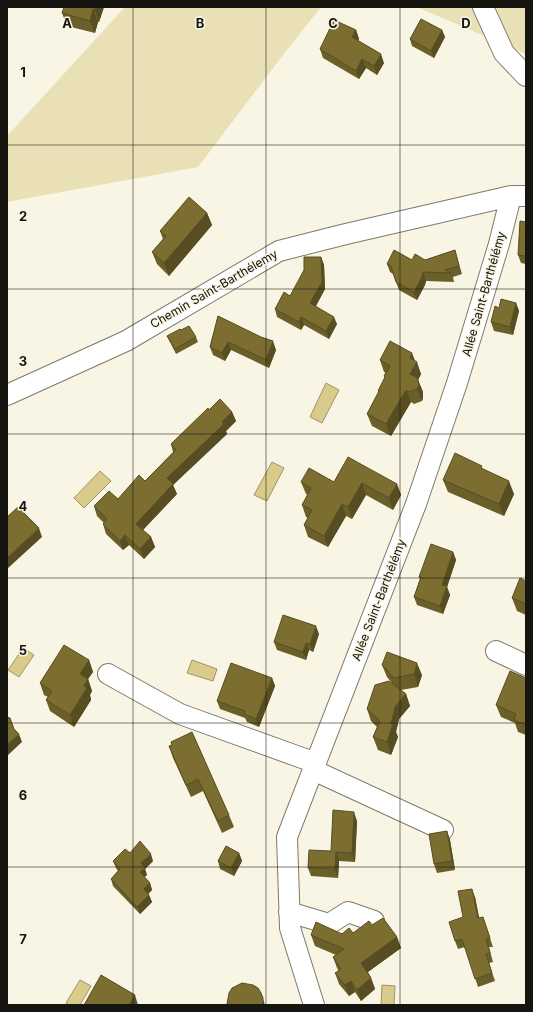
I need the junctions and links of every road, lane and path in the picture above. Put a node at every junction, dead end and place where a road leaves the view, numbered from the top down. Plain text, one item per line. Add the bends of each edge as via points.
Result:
1 (483, 7) edge
2 (526, 76) edge
3 (519, 196) edge
4 (7, 395) edge
5 (496, 651) dead end
6 (526, 665) edge
7 (108, 674) dead end
8 (314, 767) junction
9 (443, 830) edge
10 (289, 912) junction
11 (374, 921) dead end
12 (314, 1005) edge

1 - 2 street via 504,52
3 - 4 street, Chemin Saint-Barthélemy via 279,251 126,341
3 - 8 street, Allée Saint-Barthélémy via 496,251 458,383 416,504
5 - 6 street
7 - 8 street via 180,714
8 - 9 street
8 - 10 street, Allée Saint-Barthélémy via 287,837
10 - 11 street via 329,924 348,912
10 - 12 street, Allée Saint-Barthélémy via 290,928

